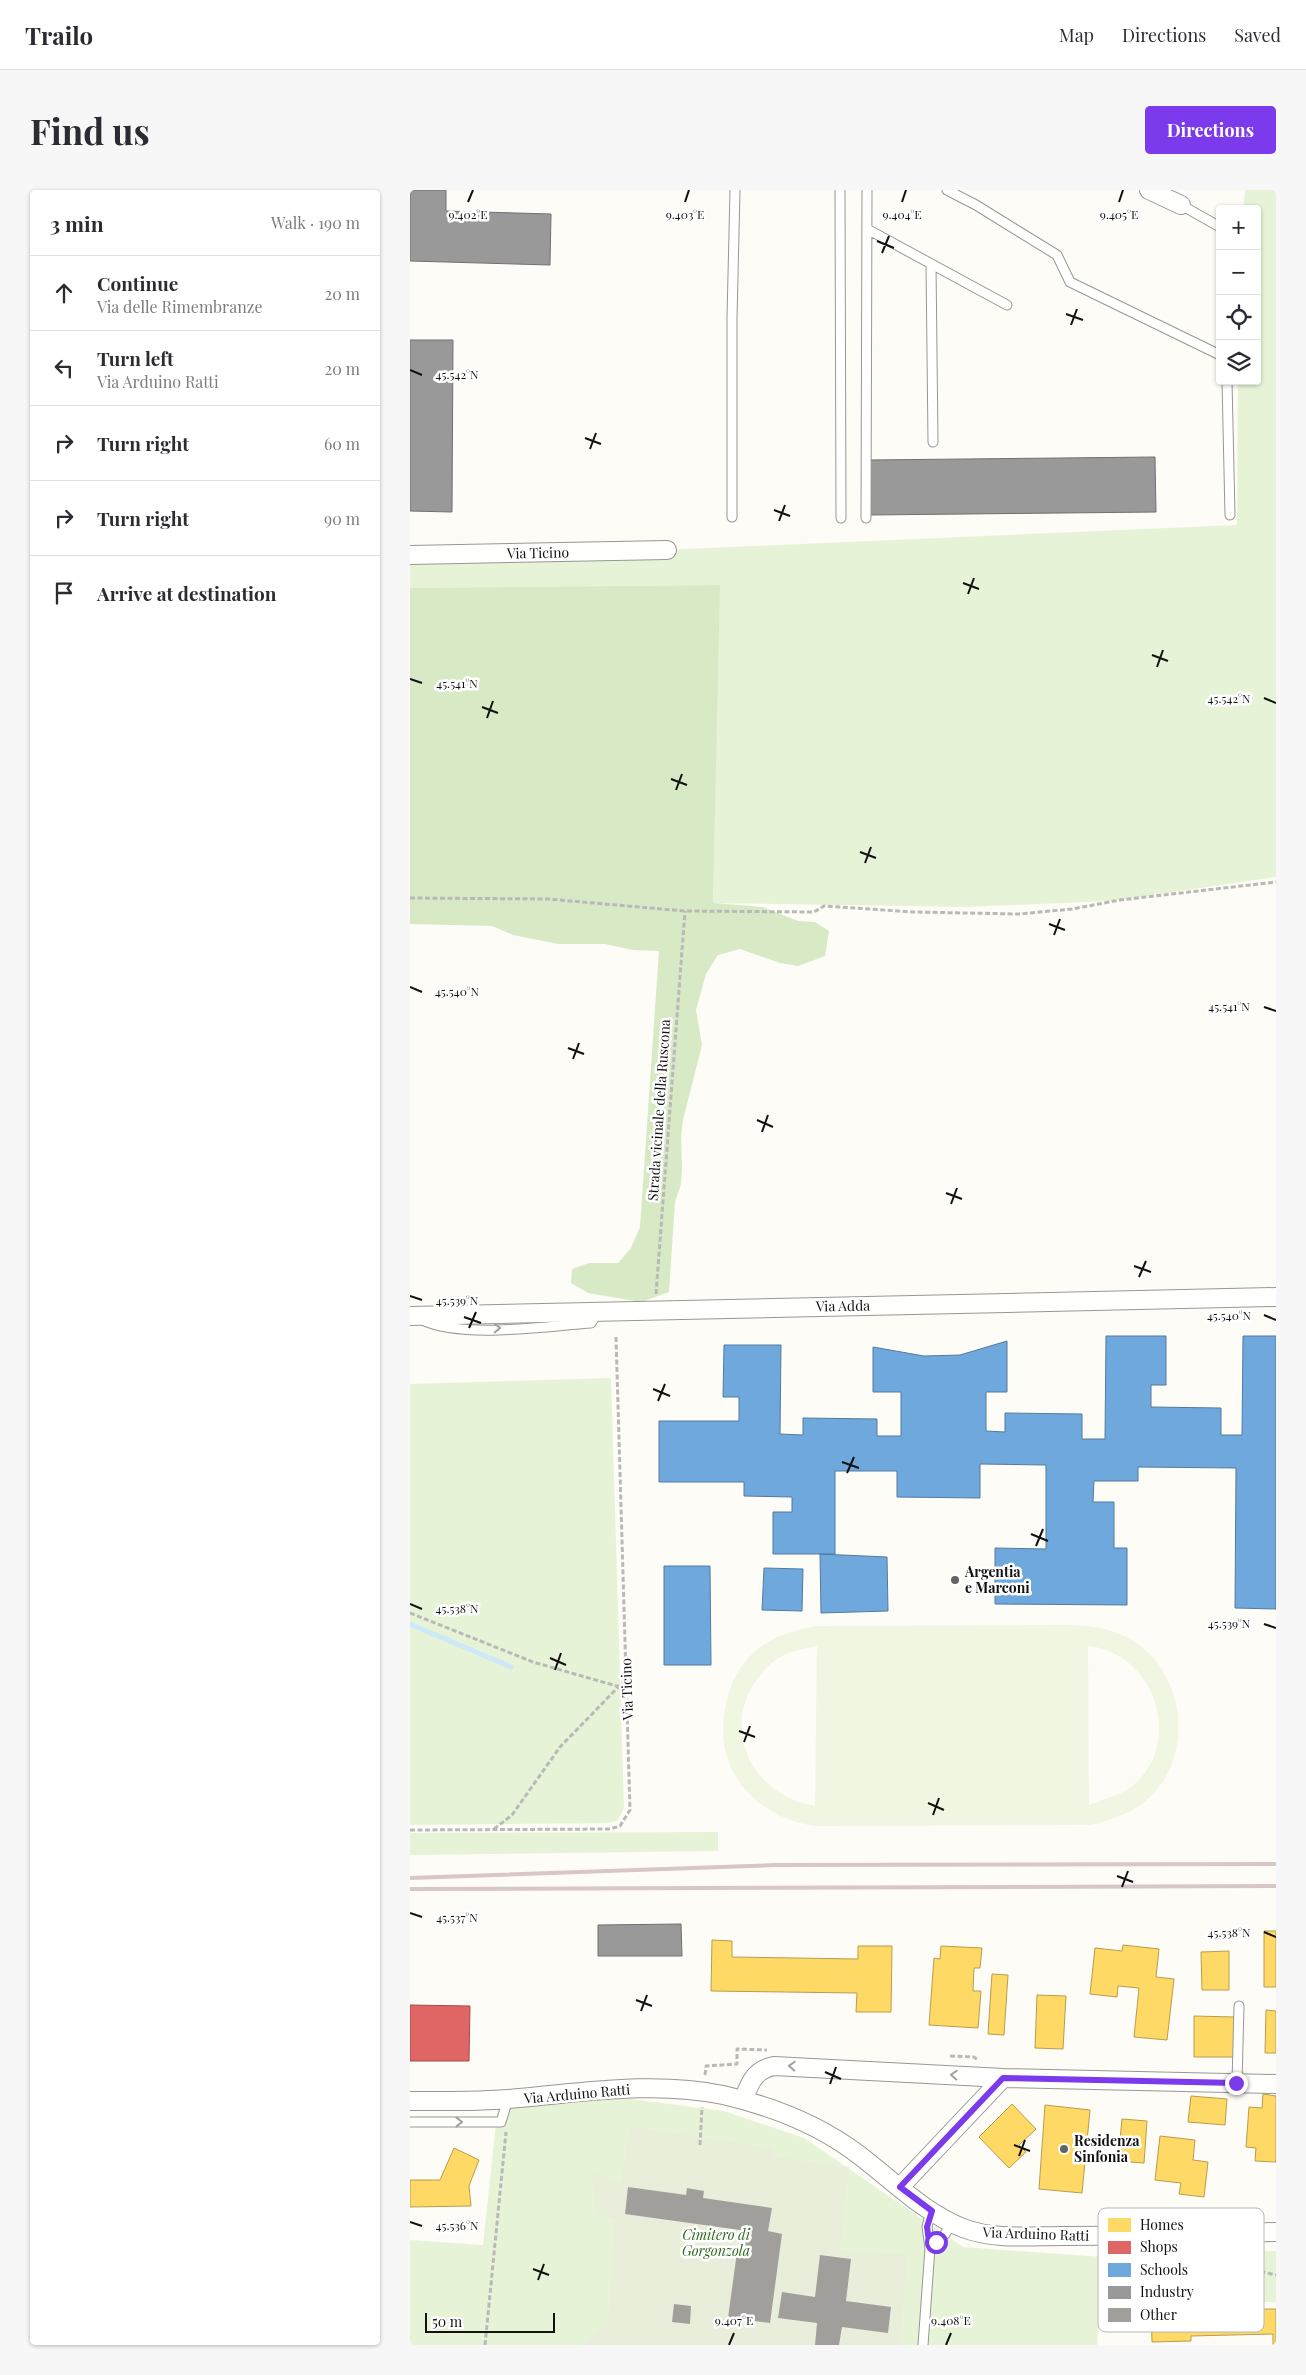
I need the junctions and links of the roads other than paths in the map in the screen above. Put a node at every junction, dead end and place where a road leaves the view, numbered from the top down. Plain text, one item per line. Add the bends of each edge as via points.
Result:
1 (736, 190) edge
2 (840, 190) edge
3 (867, 190) edge
4 (947, 190) edge
5 (1149, 190) edge
6 (1181, 206) joint
7 (1216, 225) edge
8 (867, 229) junction
9 (931, 264) junction
10 (1007, 305) dead end
11 (1216, 353) edge
12 (1227, 385) edge
13 (933, 442) dead end
14 (1230, 516) dead end
15 (732, 517) dead end
16 (841, 518) dead end
17 (866, 518) dead end
18 (667, 550) dead end
19 (410, 555) edge
20 (1276, 1297) edge
21 (413, 1316) edge
22 (1239, 2006) dead end
23 (1003, 2078) junction
24 (1236, 2083) junction
25 (1276, 2084) edge
26 (508, 2099) junction
27 (743, 2100) junction
28 (410, 2101) edge
29 (410, 2122) edge
30 (900, 2187) junction
31 (932, 2211) junction
32 (952, 2223) junction
33 (1098, 2236) edge
34 (930, 2248) junction
35 (924, 2345) edge

1 - 15 lane
2 - 16 lane
3 - 8 lane
4 - 11 lane via 1057,255 1070,282
5 - 6 street
6 - 7 lane
8 - 9 lane
8 - 17 lane
9 - 10 lane
9 - 13 lane
12 - 14 lane
18 - 19 street, Via Ticino
20 - 21 street, Via Adda
22 - 24 lane
23 - 24 street
23 -> 27 street via 774,2066 754,2076
23 - 30 street
24 - 25 street
26 - 27 street, Via Arduino Ratti via 659,2088 704,2091
26 - 28 street, Via Arduino Ratti
29 -> 26 lane via 501,2122
27 - 30 street, Via Arduino Ratti via 823,2131
30 - 31 street, Via Arduino Ratti
31 - 32 street, Via Arduino Ratti
31 - 34 lane via 927,2227
32 - 33 street, Via Arduino Ratti via 975,2232 1002,2236
32 - 34 lane
34 - 35 lane

